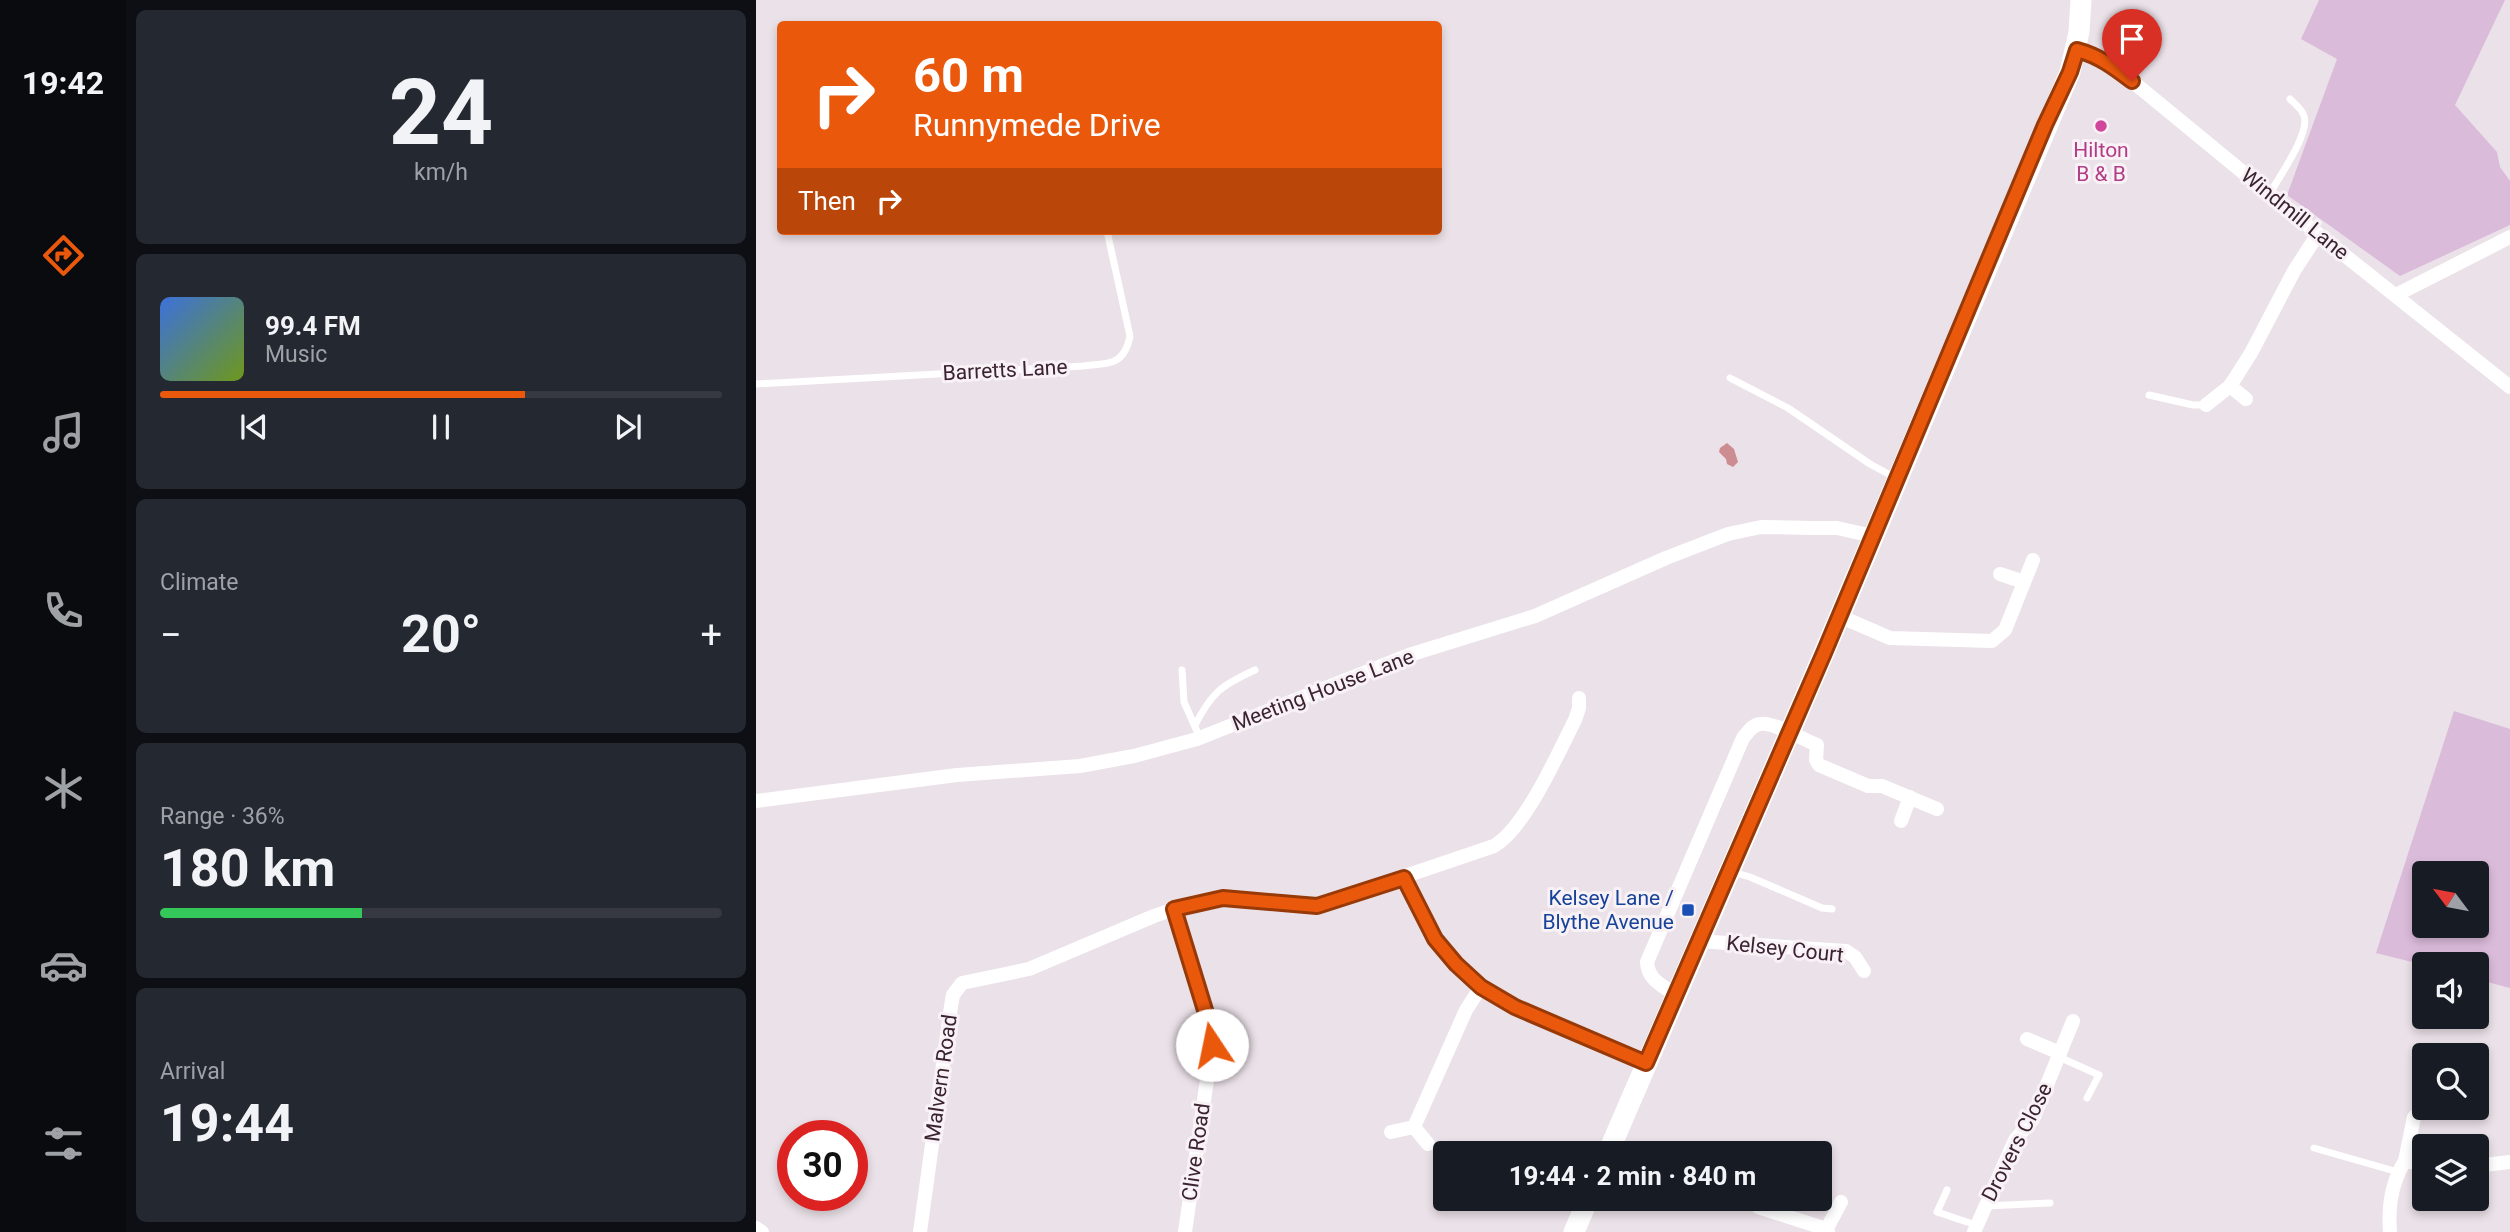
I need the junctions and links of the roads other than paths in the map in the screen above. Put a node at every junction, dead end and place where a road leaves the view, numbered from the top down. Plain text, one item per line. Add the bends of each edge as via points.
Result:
1 (2081, 0) edge
2 (2077, 50) junction
3 (2290, 99) dead end
4 (2270, 193) junction
5 (2318, 234) junction
6 (1108, 235) edge
7 (2510, 237) edge
8 (2396, 295) junction
9 (1730, 378) dead end
10 (756, 384) edge
11 (2230, 386) junction
12 (2510, 387) edge
13 (2149, 395) dead end
14 (2246, 399) dead end
15 (2206, 405) joint
16 (1897, 479) junction
17 (1873, 536) junction
18 (2033, 560) dead end
19 (2000, 574) dead end
20 (2024, 582) junction
21 (1839, 616) junction
22 (1182, 670) dead end
23 (1255, 670) dead end
24 (1579, 698) dead end
25 (1197, 731) junction
26 (1789, 734) junction
27 (1910, 797) junction
28 (756, 801) edge
29 (1937, 808) dead end
30 (1901, 821) dead end
31 (1729, 871) junction
32 (1404, 878) junction
33 (1832, 908) dead end
34 (1174, 909) junction
35 (1698, 941) junction
36 (1864, 971) dead end
37 (1481, 987) junction
38 (1675, 995) junction
39 (2073, 1021) dead end
40 (2027, 1039) dead end
41 (2059, 1055) junction
42 (1646, 1063) junction
43 (2087, 1098) dead end
44 (2413, 1120) edge
45 (1414, 1127) junction
46 (1391, 1132) dead end
47 (1613, 1141) edge
48 (1428, 1144) dead end
49 (2314, 1148) dead end
50 (2510, 1162) edge
51 (2489, 1164) edge
52 (2412, 1166) edge
53 (2402, 1167) junction
54 (1947, 1190) dead end
55 (1840, 1202) dead end
56 (2050, 1203) dead end
57 (1984, 1206) junction
58 (1583, 1211) edge
59 (1770, 1211) edge
60 (756, 1228) edge
61 (1975, 1228) edge
62 (1827, 1231) edge
63 (762, 1232) edge
64 (920, 1232) edge
65 (1185, 1232) edge
66 (1574, 1232) edge
67 (2389, 1232) edge

1 - 2 main road
2 - 4 street, Windmill Lane via 2110,64
2 - 16 main road
3 - 4 lane via 2304,113 2306,124
4 - 5 street, Windmill Lane
5 - 8 street, Windmill Lane
5 - 11 street
6 - 10 lane, Barretts Lane via 1130,336 1127,352 1115,362
7 - 8 street
8 - 12 street, Windmill Lane
9 - 16 lane via 1788,408
11 - 14 street
11 - 15 street
13 - 15 lane
16 - 17 main road
17 - 21 main road
17 - 25 street, Meeting House Lane via 1837,528 1762,527 1728,534 1535,615
18 - 20 street
19 - 20 street
20 - 21 street via 2005,630 1992,641 1890,638
21 - 26 main road
22 - 25 lane via 1184,702
23 - 25 lane via 1216,691
24 - 32 street via 1576,720 1507,837 1485,850
25 - 28 street, Meeting House Lane via 1103,764 947,776
26 - 27 street via 1817,746 1819,765 1868,786 1882,786
26 - 31 main road
26 - 38 street via 1768,723 1758,724 1743,738 1647,962 1652,979
27 - 29 street
27 - 30 street
31 - 33 lane
31 - 35 main road
32 - 34 street via 1317,906 1223,898
32 - 37 street via 1435,939
34 - 64 street, Malvern Road via 1029,969 957,988
34 - 65 street, Clive Road via 1212,1045
35 - 36 street, Kelsey Court via 1846,951
35 - 38 main road
37 - 42 street via 1515,1007
37 - 45 street via 1466,1010
38 - 42 main road
39 - 41 street, Drovers Close
40 - 41 street
41 - 43 lane via 2099,1075
41 - 57 street, Drovers Close via 2033,1119 2015,1140
42 - 47 main road
44 - 53 street
45 - 46 street
45 - 48 street
49 - 53 lane
50 - 51 street
52 - 53 street
53 - 67 street via 2388,1207
54 - 61 lane via 1937,1212
55 - 62 street
56 - 57 lane
57 - 61 street, Drovers Close
58 - 66 main road
59 - 62 street
60 - 63 street

